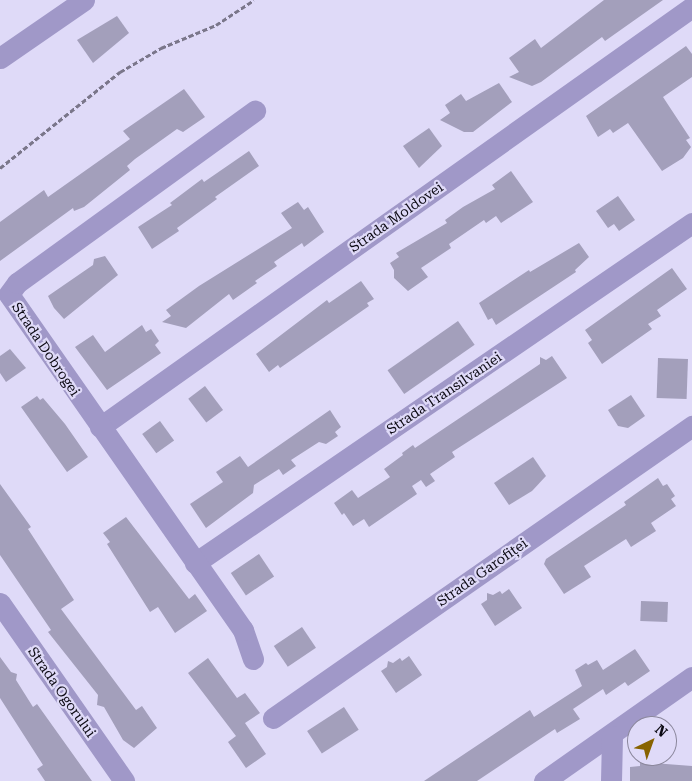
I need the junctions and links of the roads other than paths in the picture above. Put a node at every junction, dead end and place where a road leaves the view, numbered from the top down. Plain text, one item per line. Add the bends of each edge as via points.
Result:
1 (81, 1) edge
2 (692, 7) edge
3 (0, 58) edge
4 (254, 111) dead end
5 (692, 223) edge
6 (692, 426) edge
7 (100, 427) junction
8 (195, 563) junction
9 (0, 603) edge
10 (253, 659) dead end
11 (692, 677) edge
12 (273, 718) dead end
13 (612, 736) junction
14 (124, 781) edge
15 (544, 781) edge
16 (611, 781) edge

1 - 3 street
2 - 7 street, Strada Moldovei
4 - 7 street, Strada Dobrogei via 17,283 9,294
5 - 8 street, Strada Transilvaniei
6 - 12 street, Strada Garofiței
7 - 8 street, Strada Dobrogei
8 - 10 street, Strada Dobrogei via 244,630
9 - 14 street, Strada Ogorului
11 - 13 street
13 - 15 street
13 - 16 street

